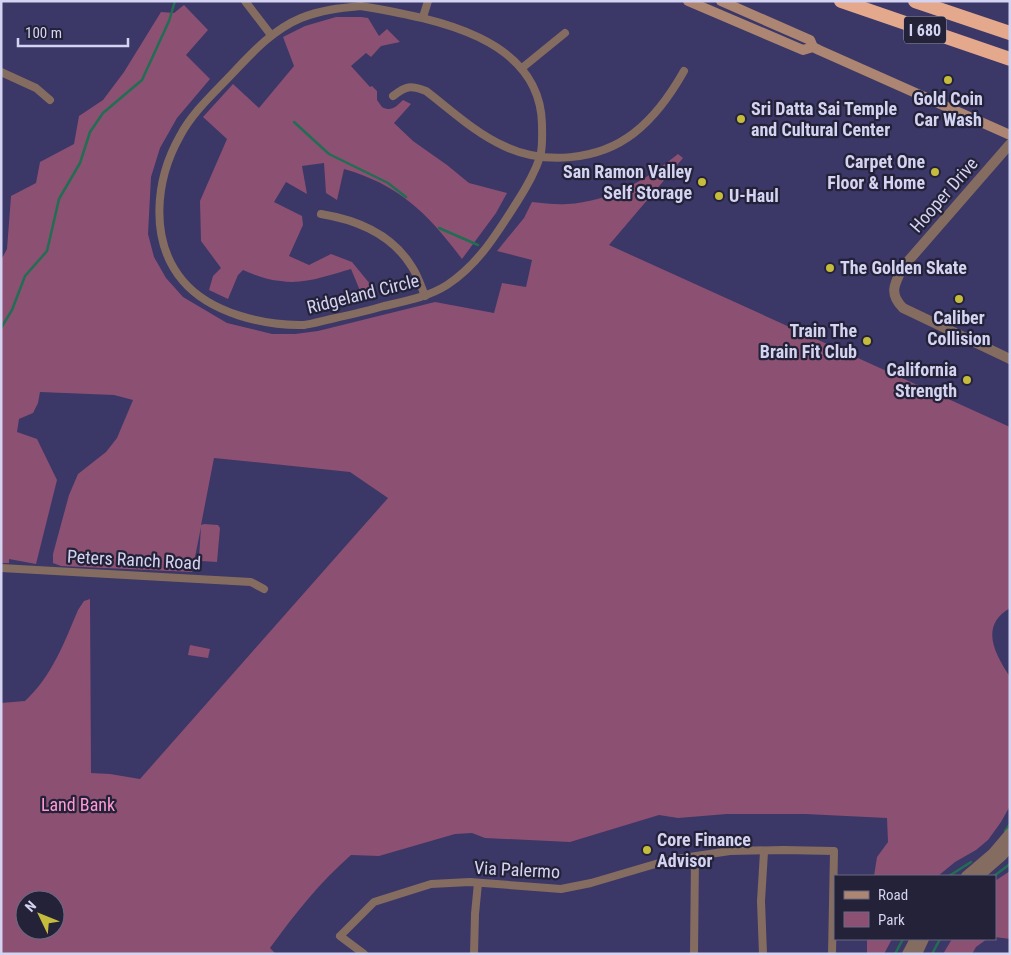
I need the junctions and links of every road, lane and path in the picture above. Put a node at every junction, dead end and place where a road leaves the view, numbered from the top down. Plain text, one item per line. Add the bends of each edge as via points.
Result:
1 (245, 1) edge
2 (428, 1) edge
3 (688, 1) edge
4 (721, 1) edge
5 (841, 1) edge
6 (915, 1) edge
7 (361, 4) edge
8 (423, 17) junction
9 (565, 33) dead end
10 (1010, 33) edge
11 (271, 35) junction
12 (813, 47) junction
13 (1010, 59) edge
14 (522, 68) junction
15 (684, 71) dead end
16 (1, 72) edge
17 (392, 96) dead end
18 (50, 100) dead end
19 (1010, 135) edge
20 (1010, 144) edge
21 (540, 156) junction
22 (321, 214) dead end
23 (425, 296) junction
24 (1010, 359) edge
25 (1, 568) edge
26 (264, 589) dead end
27 (1010, 833) edge
28 (1010, 847) edge
29 (764, 852) junction
30 (695, 857) junction
31 (967, 875) edge
32 (980, 875) edge
33 (478, 883) junction
34 (914, 940) edge
35 (923, 940) edge
36 (364, 954) edge
37 (474, 954) edge
38 (694, 954) edge
39 (763, 954) edge
40 (832, 954) edge
41 (907, 954) edge
42 (916, 954) edge

1 - 11 street
2 - 8 street
3 - 12 main road via 803,50
4 - 12 main road via 810,40
5 - 13 highway, I 680
6 - 10 highway, I 680
7 - 8 street, Ridgeland Circle
7 - 11 street, Ridgeland Circle via 300,18
8 - 14 street, Ridgeland Circle via 469,32
9 - 14 street
11 - 23 street, Ridgeland Circle via 195,113 170,158 158,205 160,231 175,272 189,289 208,302 234,314 270,324 306,325
12 - 19 main road
14 - 21 street, Ridgeland Circle via 537,92 542,115
15 - 21 street via 666,100 634,134 588,154 562,158
16 - 18 street via 36,88
17 - 21 street via 404,87 426,91 488,137 522,153
20 - 24 street, Hooper Drive via 902,267 894,284 897,303 903,308
21 - 23 street, Ridgeland Circle via 522,194 492,242 470,268
22 - 23 street via 362,224 386,237 413,268
25 - 26 street, Peters Ranch Road via 250,582
27 - 31 street
28 - 32 street
29 - 30 street, Via Palermo
29 - 39 street via 761,901
29 - 40 street, Via Palermo via 834,851
30 - 33 street, Via Palermo via 669,860 562,889
30 - 38 street
33 - 36 street, Via Palermo via 431,884 374,902 340,936
33 - 37 street
34 - 41 street
35 - 42 street

